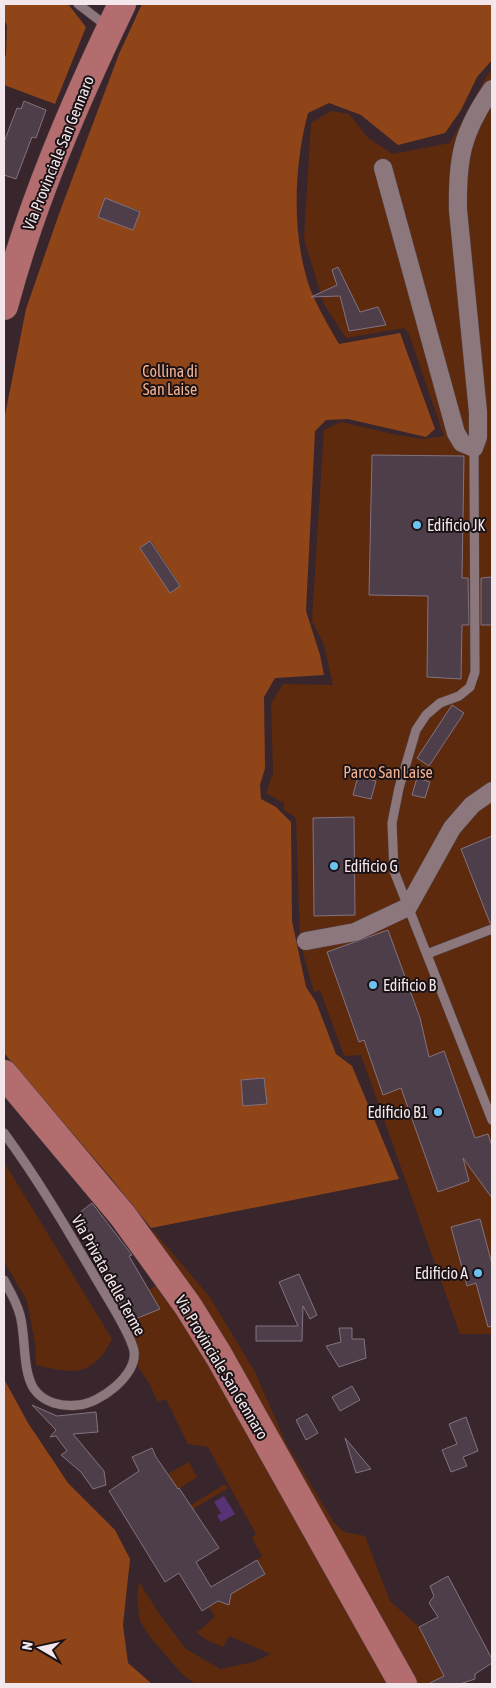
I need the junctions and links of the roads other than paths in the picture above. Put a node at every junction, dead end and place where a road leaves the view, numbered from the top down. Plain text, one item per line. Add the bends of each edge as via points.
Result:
1 (78, 4) edge
2 (122, 4) edge
3 (110, 28) junction
4 (492, 89) edge
5 (383, 168) dead end
6 (4, 306) edge
7 (474, 448) junction
8 (492, 791) edge
9 (408, 907) junction
10 (492, 929) edge
11 (306, 941) dead end
12 (427, 954) junction
13 (4, 1074) edge
14 (492, 1120) edge
15 (4, 1133) edge
16 (4, 1280) edge
17 (403, 1684) edge

1 - 3 lane
2 - 3 main road, Via Provinciale San Gennaro
3 - 6 main road, Via Provinciale San Gennaro via 49,167
4 - 7 street via 463,144 458,183 478,412 478,437
5 - 7 street via 456,433 462,443
7 - 9 lane via 475,672 470,687 459,696 440,703 426,715 416,730 408,754 392,823 392,848 394,871
8 - 9 street via 472,805 452,828
9 - 11 street via 355,932
9 - 12 lane
10 - 12 lane
12 - 14 lane
13 - 17 main road, Via Provinciale San Gennaro via 124,1216 192,1312
15 - 16 lane, Via Privata delle Terme via 54,1206 121,1322 134,1351 127,1373 103,1396 84,1405 62,1405 42,1397 30,1383 20,1314

